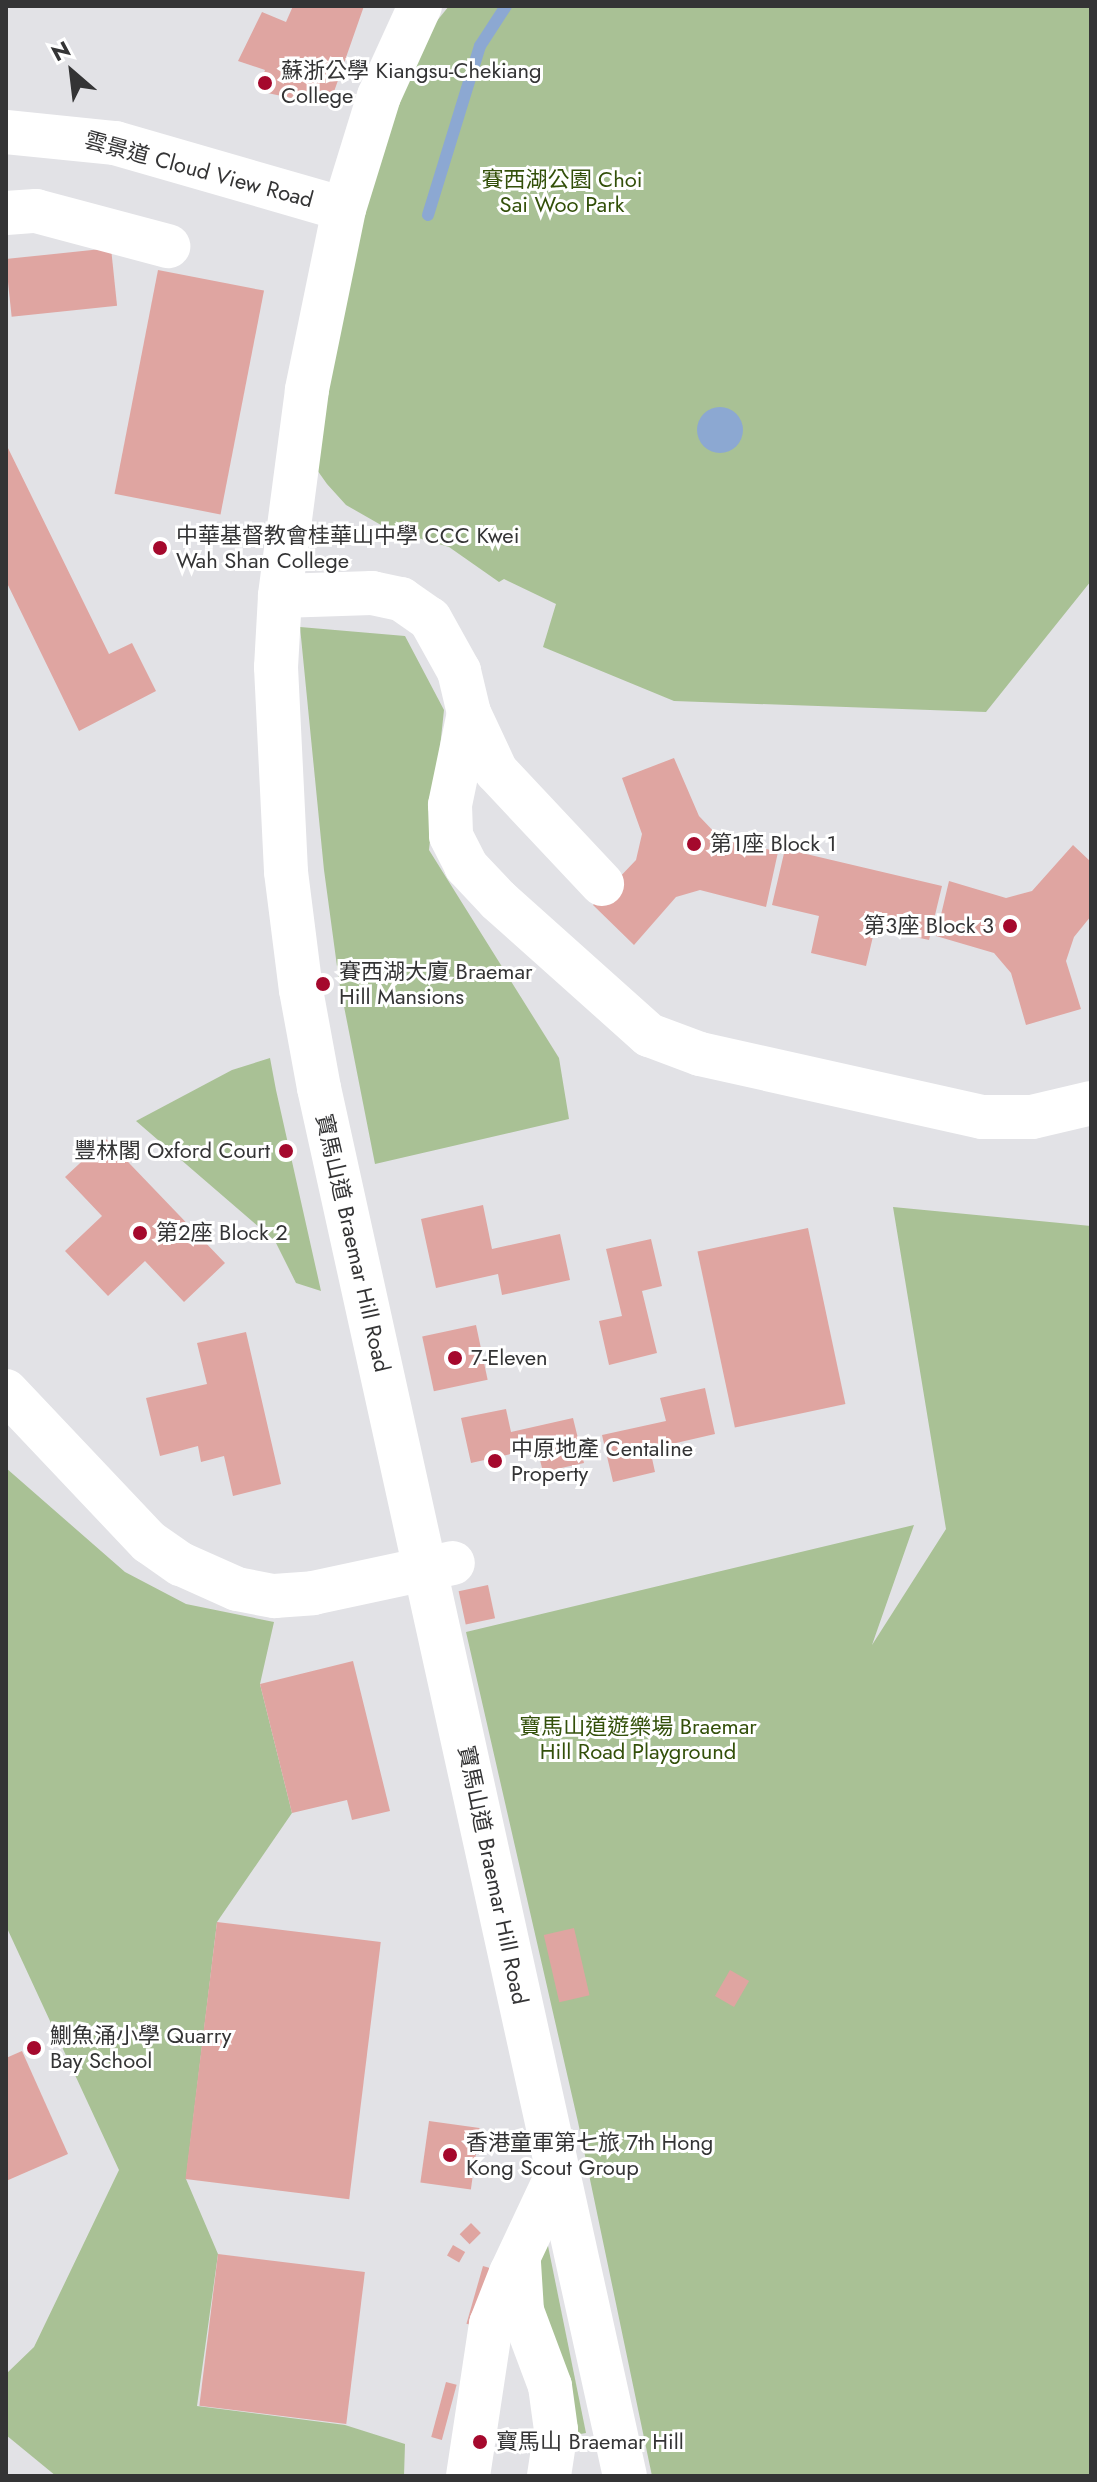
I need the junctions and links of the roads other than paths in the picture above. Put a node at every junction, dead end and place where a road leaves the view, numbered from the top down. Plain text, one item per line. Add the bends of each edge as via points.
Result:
1 (420, 6) edge
2 (6, 132) edge
3 (344, 209) junction
4 (6, 213) edge
5 (168, 246) dead end
6 (280, 596) junction
7 (469, 713) junction
8 (602, 884) dead end
9 (1091, 1103) edge
10 (6, 1391) edge
11 (440, 1566) junction
12 (558, 2173) junction
13 (520, 2257) junction
14 (537, 2350) junction
15 (468, 2476) edge
16 (518, 2476) edge
17 (549, 2476) edge
18 (625, 2476) edge

1 - 3 street, 寶馬山道 Braemar Hill Road via 379,96
2 - 3 street, 雲景道 Cloud View Road via 115,143
3 - 6 street, 寶馬山道 Braemar Hill Road via 309,377
4 - 5 street via 36,211
6 - 7 street via 372,593 415,606 430,619 459,671
6 - 11 street, 寶馬山道 Braemar Hill Road via 277,711 286,872 301,990 319,1088
7 - 8 street via 496,771
7 - 9 street via 450,805 451,836 466,866 649,1035 700,1054 982,1117 1032,1117
10 - 11 street via 149,1542 181,1564 237,1589 274,1596 313,1593
11 - 12 street, 寶馬山道 Braemar Hill Road
12 - 13 street
12 - 18 street, 寶馬山道 Braemar Hill Road
13 - 14 street via 522,2311
13 - 15 street via 491,2324
14 - 16 street
14 - 17 street via 550,2386 556,2430

